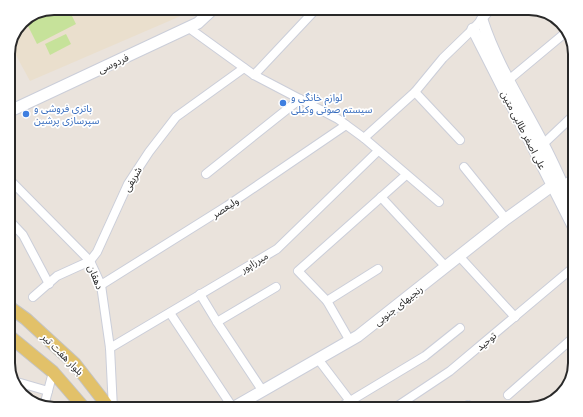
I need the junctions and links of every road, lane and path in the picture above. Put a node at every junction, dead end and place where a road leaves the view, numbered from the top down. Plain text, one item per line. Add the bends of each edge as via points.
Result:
1 (207, 15) edge
2 (310, 15) edge
3 (486, 15) edge
4 (482, 20) junction
5 (189, 28) junction
6 (474, 29) junction
7 (563, 35) edge
8 (244, 68) junction
9 (254, 75) junction
10 (505, 83) junction
11 (415, 92) junction
12 (300, 99) junction
13 (15, 109) edge
14 (568, 121) edge
15 (346, 125) junction
16 (364, 138) junction
17 (460, 140) dead end
18 (539, 148) junction
19 (378, 151) junction
20 (464, 166) dead end
21 (206, 174) dead end
22 (406, 174) junction
23 (15, 185) edge
24 (564, 191) edge
25 (381, 197) junction
26 (439, 202) dead end
27 (568, 205) edge
28 (506, 219) junction
29 (15, 226) edge
30 (459, 256) junction
31 (90, 261) junction
32 (446, 267) junction
33 (378, 269) dead end
34 (568, 272) edge
35 (49, 284) junction
36 (101, 285) junction
37 (276, 287) dead end
38 (200, 294) junction
39 (33, 297) dead end
40 (327, 301) junction
41 (15, 311) edge
42 (170, 313) junction
43 (515, 317) junction
44 (216, 322) junction
45 (460, 328) dead end
46 (15, 341) edge
47 (350, 341) junction
48 (568, 342) edge
49 (110, 348) junction
50 (318, 359) junction
51 (53, 372) junction
52 (20, 383) edge
53 (262, 390) junction
54 (48, 391) junction
55 (508, 395) dead end
56 (45, 401) edge
57 (350, 401) joint
58 (79, 402) edge
59 (106, 402) edge
60 (112, 402) edge
61 (227, 402) edge
62 (243, 402) edge
63 (404, 402) edge

1 - 5 street, فردوسی via 198,24
2 - 9 street
3 - 4 street
4 - 6 street
4 - 10 street, علی اصغر طالبی متین
5 - 8 street
5 - 13 street, فردوسی
6 - 10 street, علی اصغر طالبی متین
6 - 11 street via 443,58
7 - 10 street
8 - 9 street
8 - 31 street, شریفی via 176,117 148,152 128,184 97,252
9 - 12 street
10 - 18 street, علی اصغر طالبی متین
11 - 16 street
11 - 17 street
12 - 15 street
12 - 21 street
14 - 18 street
15 - 16 street
15 - 36 street, ولیعصر via 227,206
16 - 19 street
18 - 24 street, علی اصغر طالبی متین
19 - 22 street
19 - 38 street, میرزاپور via 277,249
20 - 28 street
22 - 25 street
22 - 26 street
23 - 31 street, دهقان
24 - 27 street, علی اصغر طالبی متین
24 - 28 street, رنجیهای جنوبی
25 - 32 street
25 - 40 street via 298,271
28 - 30 street, رنجیهای جنوبی
29 - 35 street via 23,235
30 - 32 street, رنجیهای جنوبی
30 - 43 street
31 - 35 street via 57,276
31 - 36 street, دهقان
32 - 47 street, رنجیهای جنوبی
33 - 40 street
34 - 43 street, توحید
35 - 39 street
36 - 49 street, دهقان
37 - 44 street
38 - 42 street, میرزاپور
38 - 44 street
40 - 47 street
41 - 59 main road, بلوار هفت تیر via 75,364
42 - 49 street, میرزاپور
42 - 61 street
43 - 63 street, توحید via 450,371
44 - 53 street
45 - 57 street via 425,356
46 - 51 main road, بلوار هفت تیر
47 - 50 street, رنجیهای جنوبی
48 - 55 street
49 - 60 street, دهقان
50 - 53 street, رنجیهای جنوبی
50 - 57 street
51 - 54 street
51 - 58 main road, بلوار هفت تیر
52 - 54 street
53 - 62 street, رنجیهای جنوبی
54 - 56 street

